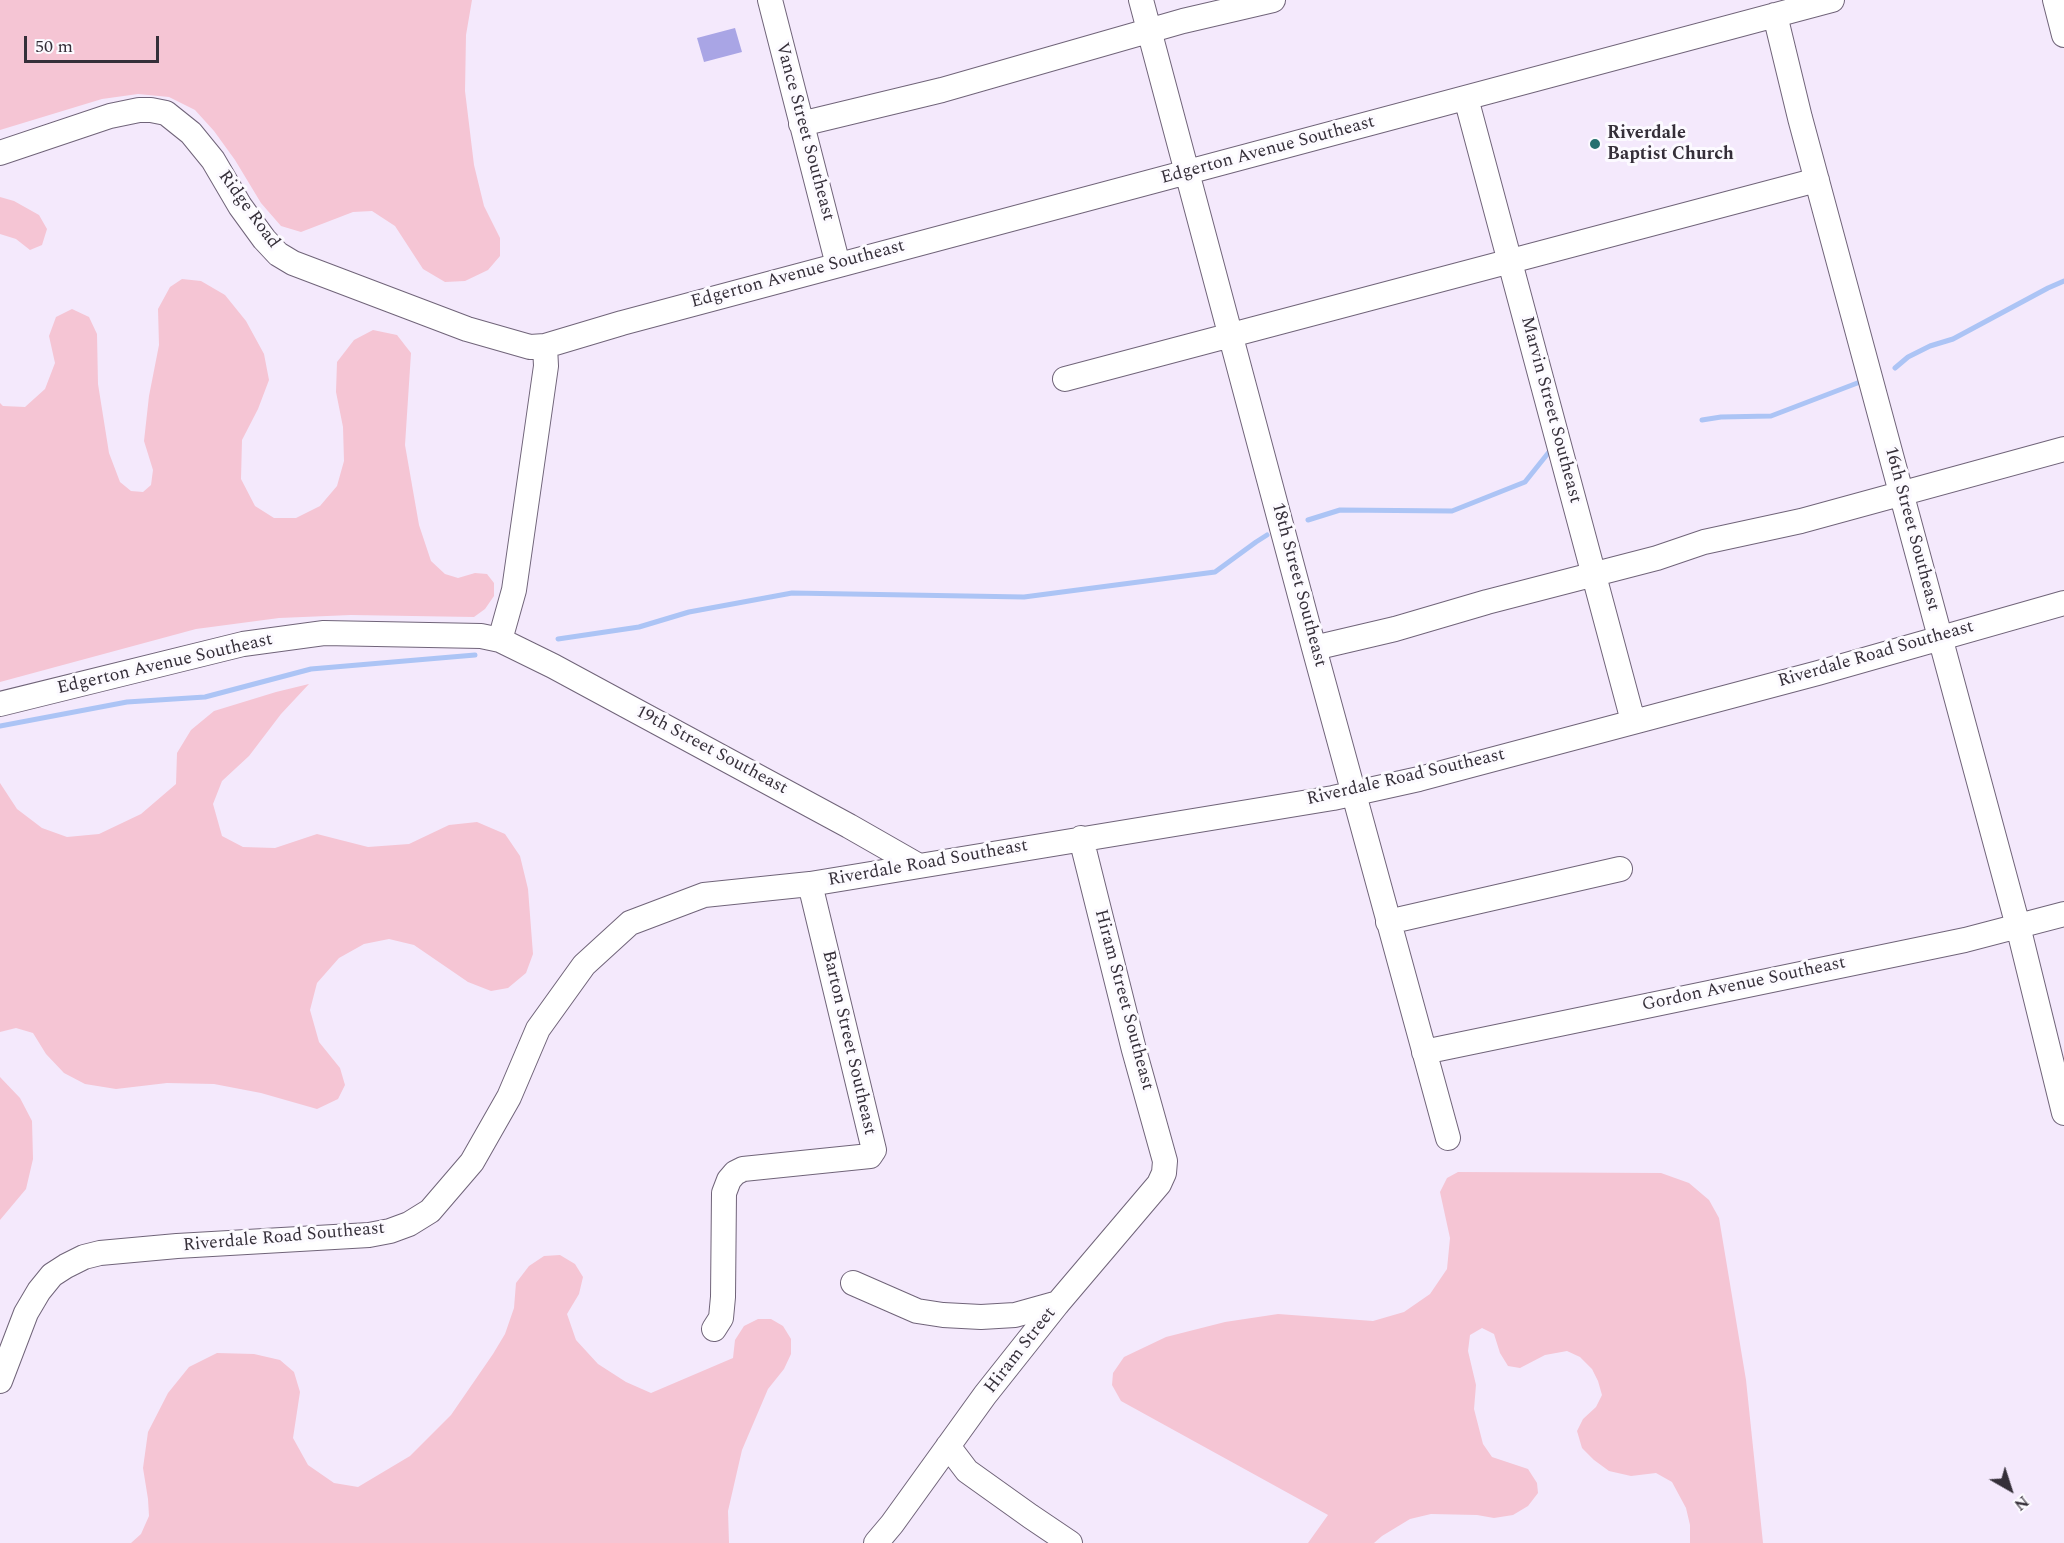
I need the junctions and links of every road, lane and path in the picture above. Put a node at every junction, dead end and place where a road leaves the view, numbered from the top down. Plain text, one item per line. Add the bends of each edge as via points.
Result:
1 (770, 0) edge
2 (1141, 0) edge
3 (1273, 0) edge
4 (1832, 0) edge
5 (2055, 0) edge
6 (1775, 15) junction
7 (1149, 31) junction
8 (2064, 35) edge
9 (1466, 98) junction
10 (801, 124) junction
11 (0, 153) edge
12 (1187, 172) junction
13 (1817, 180) junction
14 (1510, 262) junction
15 (838, 265) junction
16 (1231, 337) junction
17 (545, 346) junction
18 (1065, 379) dead end
19 (2064, 448) edge
20 (1901, 493) junction
21 (1594, 574) junction
22 (2064, 603) edge
23 (1941, 638) junction
24 (500, 640) junction
25 (1314, 648) junction
26 (0, 704) edge
27 (1633, 721) junction
28 (1353, 793) junction
29 (1081, 838) junction
30 (920, 866) junction
31 (1620, 869) dead end
32 (810, 884) junction
33 (2064, 914) edge
34 (1388, 922) junction
35 (2018, 926) junction
36 (1424, 1052) junction
37 (2064, 1113) edge
38 (1448, 1138) dead end
39 (1166, 1161) joint
40 (853, 1283) dead end
41 (1058, 1303) junction
42 (714, 1329) dead end
43 (0, 1381) edge
44 (948, 1446) junction
45 (876, 1543) edge
46 (1070, 1543) edge

1 - 10 street, Vance Street Southeast
2 - 7 street, 18th Street Southeast
3 - 7 street
4 - 6 street, Edgerton Avenue Southeast
5 - 8 street
6 - 9 street, Edgerton Avenue Southeast
6 - 13 street, 16th Street Southeast
7 - 10 street via 942,90
7 - 12 street, 18th Street Southeast
9 - 12 street, Edgerton Avenue Southeast
9 - 14 street, Marvin Street Southeast
10 - 15 street, Vance Street Southeast
11 - 17 street, Ridge Road via 110,116 139,110 166,113 191,133 213,160 240,206 278,254 467,329 530,347
12 - 15 street, Edgerton Avenue Southeast
12 - 16 street, 18th Street Southeast
13 - 14 street
13 - 20 street, 16th Street Southeast
14 - 16 street
14 - 21 street, Marvin Street Southeast
15 - 17 street, Edgerton Avenue Southeast
16 - 18 street
16 - 25 street, 18th Street Southeast
17 - 24 street via 546,366 514,590
19 - 20 street
20 - 21 street
20 - 23 street, 16th Street Southeast
21 - 25 street
21 - 27 street, Marvin Street Southeast
22 - 23 street, Riverdale Road Southeast
23 - 27 street, Riverdale Road Southeast
23 - 35 street, 16th Street Southeast
24 - 26 street, Edgerton Avenue Southeast via 481,636 324,633 243,644
24 - 30 street, 19th Street Southeast
25 - 28 street, 18th Street Southeast
27 - 28 street, Riverdale Road Southeast
28 - 29 street, Riverdale Road Southeast
28 - 34 street, 18th Street Southeast
29 - 30 street, Riverdale Road Southeast
29 - 39 street, Hiram Street Southeast
30 - 32 street, Riverdale Road Southeast
31 - 34 street
32 - 42 street, Barton Street Southeast via 874,1150 870,1156 735,1173 724,1193 723,1297 721,1318
32 - 43 street, Riverdale Road Southeast via 704,895 630,923 584,965 538,1029 509,1098 472,1162 430,1211 409,1224 369,1235 177,1246 84,1257 52,1275 39,1291
33 - 35 street, Gordon Avenue Southeast
34 - 36 street, 18th Street Southeast
35 - 36 street, Gordon Avenue Southeast
35 - 37 street, 16th Street Southeast
36 - 38 street, 18th Street Southeast
39 - 41 street, Hiram Street via 1159,1184
40 - 41 street via 917,1311 943,1315 1015,1315
41 - 44 street, Hiram Street
44 - 45 street, Hiram Street
44 - 46 street via 967,1471

